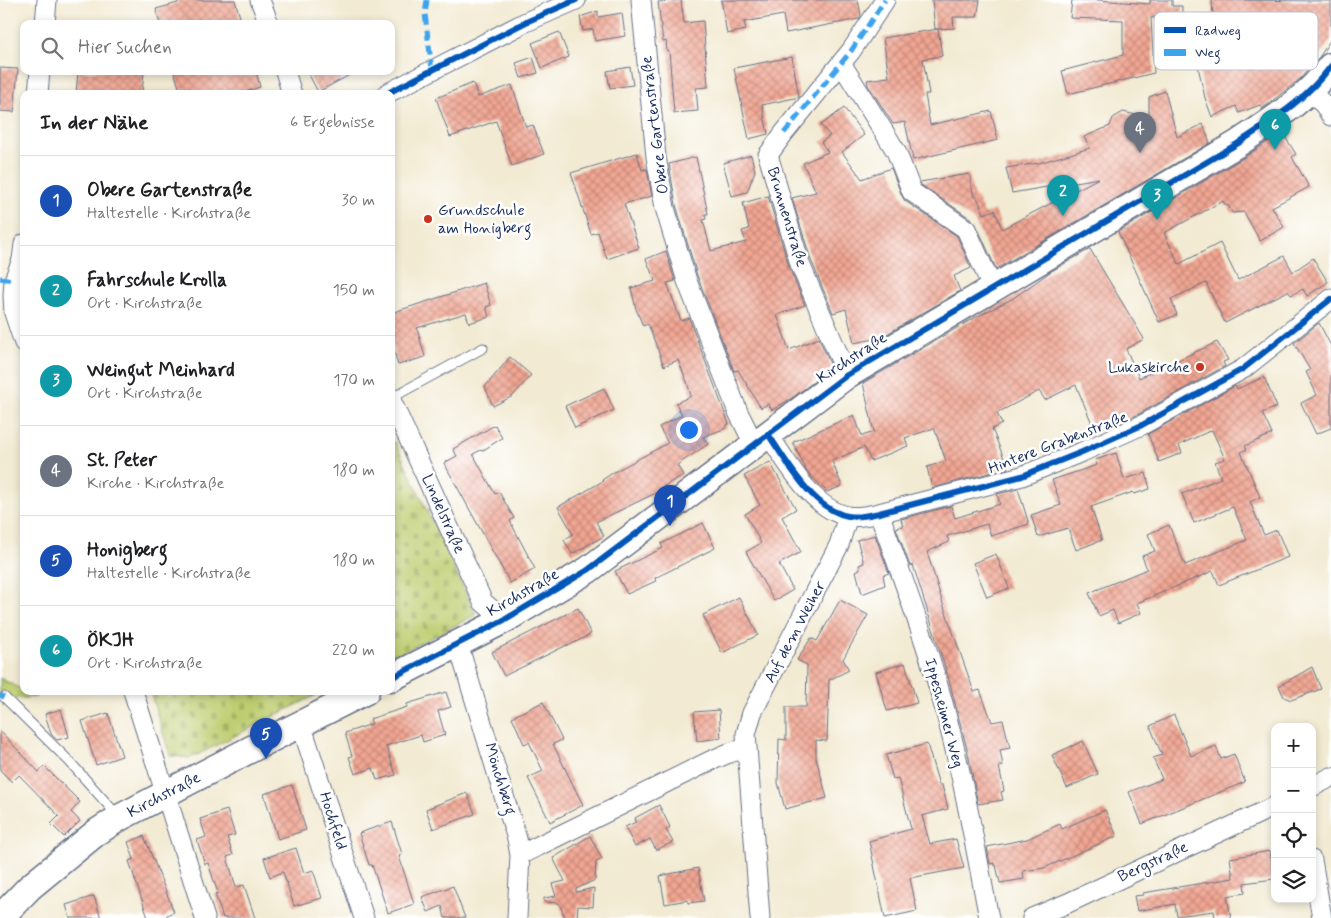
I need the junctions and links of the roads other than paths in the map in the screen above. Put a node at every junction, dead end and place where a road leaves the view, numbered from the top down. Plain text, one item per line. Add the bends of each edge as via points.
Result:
1 (47, 0) edge
2 (260, 0) edge
3 (576, 0) edge
4 (641, 0) edge
5 (885, 0) edge
6 (45, 20) edge
7 (268, 20) edge
8 (840, 64) junction
9 (1331, 66) edge
10 (40, 75) edge
11 (286, 75) edge
12 (38, 90) edge
13 (291, 90) edge
14 (394, 90) edge
15 (1311, 91) junction
16 (1331, 116) edge
17 (19, 278) edge
18 (993, 289) junction
19 (1331, 299) edge
20 (20, 332) edge
21 (484, 348) dead end
22 (847, 375) junction
23 (395, 397) edge
24 (395, 408) edge
25 (761, 439) junction
26 (879, 513) junction
27 (848, 516) junction
28 (504, 620) junction
29 (458, 644) junction
30 (395, 676) edge
31 (134, 695) edge
32 (358, 695) edge
33 (4, 697) dead end
34 (301, 724) junction
35 (747, 748) junction
36 (1331, 777) edge
37 (1316, 785) edge
38 (165, 795) junction
39 (1271, 808) edge
40 (119, 818) junction
41 (520, 855) junction
42 (1316, 883) edge
43 (0, 918) edge
44 (205, 918) edge
45 (364, 918) edge
46 (517, 918) edge
47 (760, 918) edge
48 (989, 918) edge
49 (1032, 918) edge
50 (1322, 918) edge

1 - 6 street
2 - 7 street
3 - 14 street
4 - 25 street, Obere Gartenstraße via 656,157 665,208 687,281 738,412
5 - 8 street, Brunnenstraße
8 - 18 street via 896,151 912,192 966,229
8 - 22 street, Brunnenstraße via 768,155 800,264
9 - 15 street, Kirchstraße
10 - 12 street
11 - 13 street
15 - 16 street
15 - 18 street, Kirchstraße via 1237,144
17 - 20 street via 14,313
18 - 22 street, Kirchstraße
19 - 26 street, Hintere Grabenstraße via 1244,369 1142,425 1022,476
21 - 23 lane, Lindelstraße
22 - 25 street, Kirchstraße
24 - 28 street, Lindelstraße via 483,602
25 - 27 street, Hintere Grabenstraße via 809,492 829,509
25 - 28 street, Kirchstraße via 588,570
26 - 27 street, Hintere Grabenstraße
26 - 48 street, Ippesheimer Weg via 939,689 955,749
27 - 35 street, Auf dem Weiher via 829,568 752,713 746,734
28 - 29 street, Kirchstraße
29 - 30 street, Kirchstraße
29 - 41 street, Mönchberg
31 - 38 street
32 - 34 street, Kirchstraße
33 - 40 lane via 69,761
34 - 38 street, Kirchstraße
34 - 45 street, Hochfeld
35 - 41 street via 710,761
35 - 47 street, Auf dem Weiher
36 - 37 street
38 - 40 street, Kirchstraße
38 - 44 street
39 - 49 street, Bergstraße
40 - 43 street, Kirchstraße via 30,887
41 - 46 street, Mönchberg
42 - 50 street

